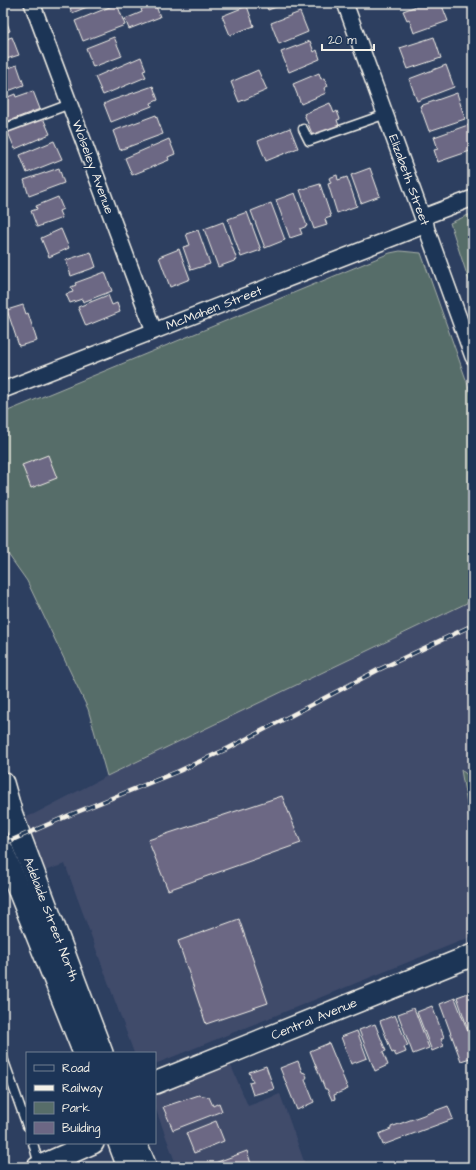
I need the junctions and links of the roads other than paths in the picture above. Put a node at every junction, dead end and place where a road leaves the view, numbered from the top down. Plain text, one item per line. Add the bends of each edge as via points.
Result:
1 (32, 3) edge
2 (345, 3) edge
3 (70, 104) junction
4 (386, 114) junction
5 (303, 129) dead end
6 (3, 130) edge
7 (473, 198) edge
8 (424, 221) junction
9 (154, 331) junction
10 (472, 354) edge
11 (3, 390) edge
12 (3, 783) edge
13 (3, 851) edge
14 (473, 955) edge
15 (84, 1052) edge
16 (102, 1052) edge
17 (3, 1058) edge
18 (156, 1083) edge
19 (26, 1123) edge
20 (33, 1144) edge
21 (91, 1144) edge
22 (119, 1144) edge
23 (136, 1144) edge
24 (38, 1166) edge
25 (128, 1167) edge
26 (146, 1167) edge

1 - 3 street, Wolseley Avenue
2 - 4 street, Elizabeth Street
3 - 6 lane
3 - 9 street, Wolseley Avenue
4 - 5 lane via 309,141
4 - 8 street, Elizabeth Street
7 - 8 street, McMahen Street
8 - 9 street, McMahen Street
8 - 10 street, Elizabeth Street
9 - 11 street, McMahen Street
12 - 16 main road, Adelaide Street North via 12,815
13 - 15 main road, Adelaide Street North
14 - 18 main road, Central Avenue
17 - 19 lane
20 - 24 lane
21 - 24 main road
22 - 25 main road
23 - 26 main road

